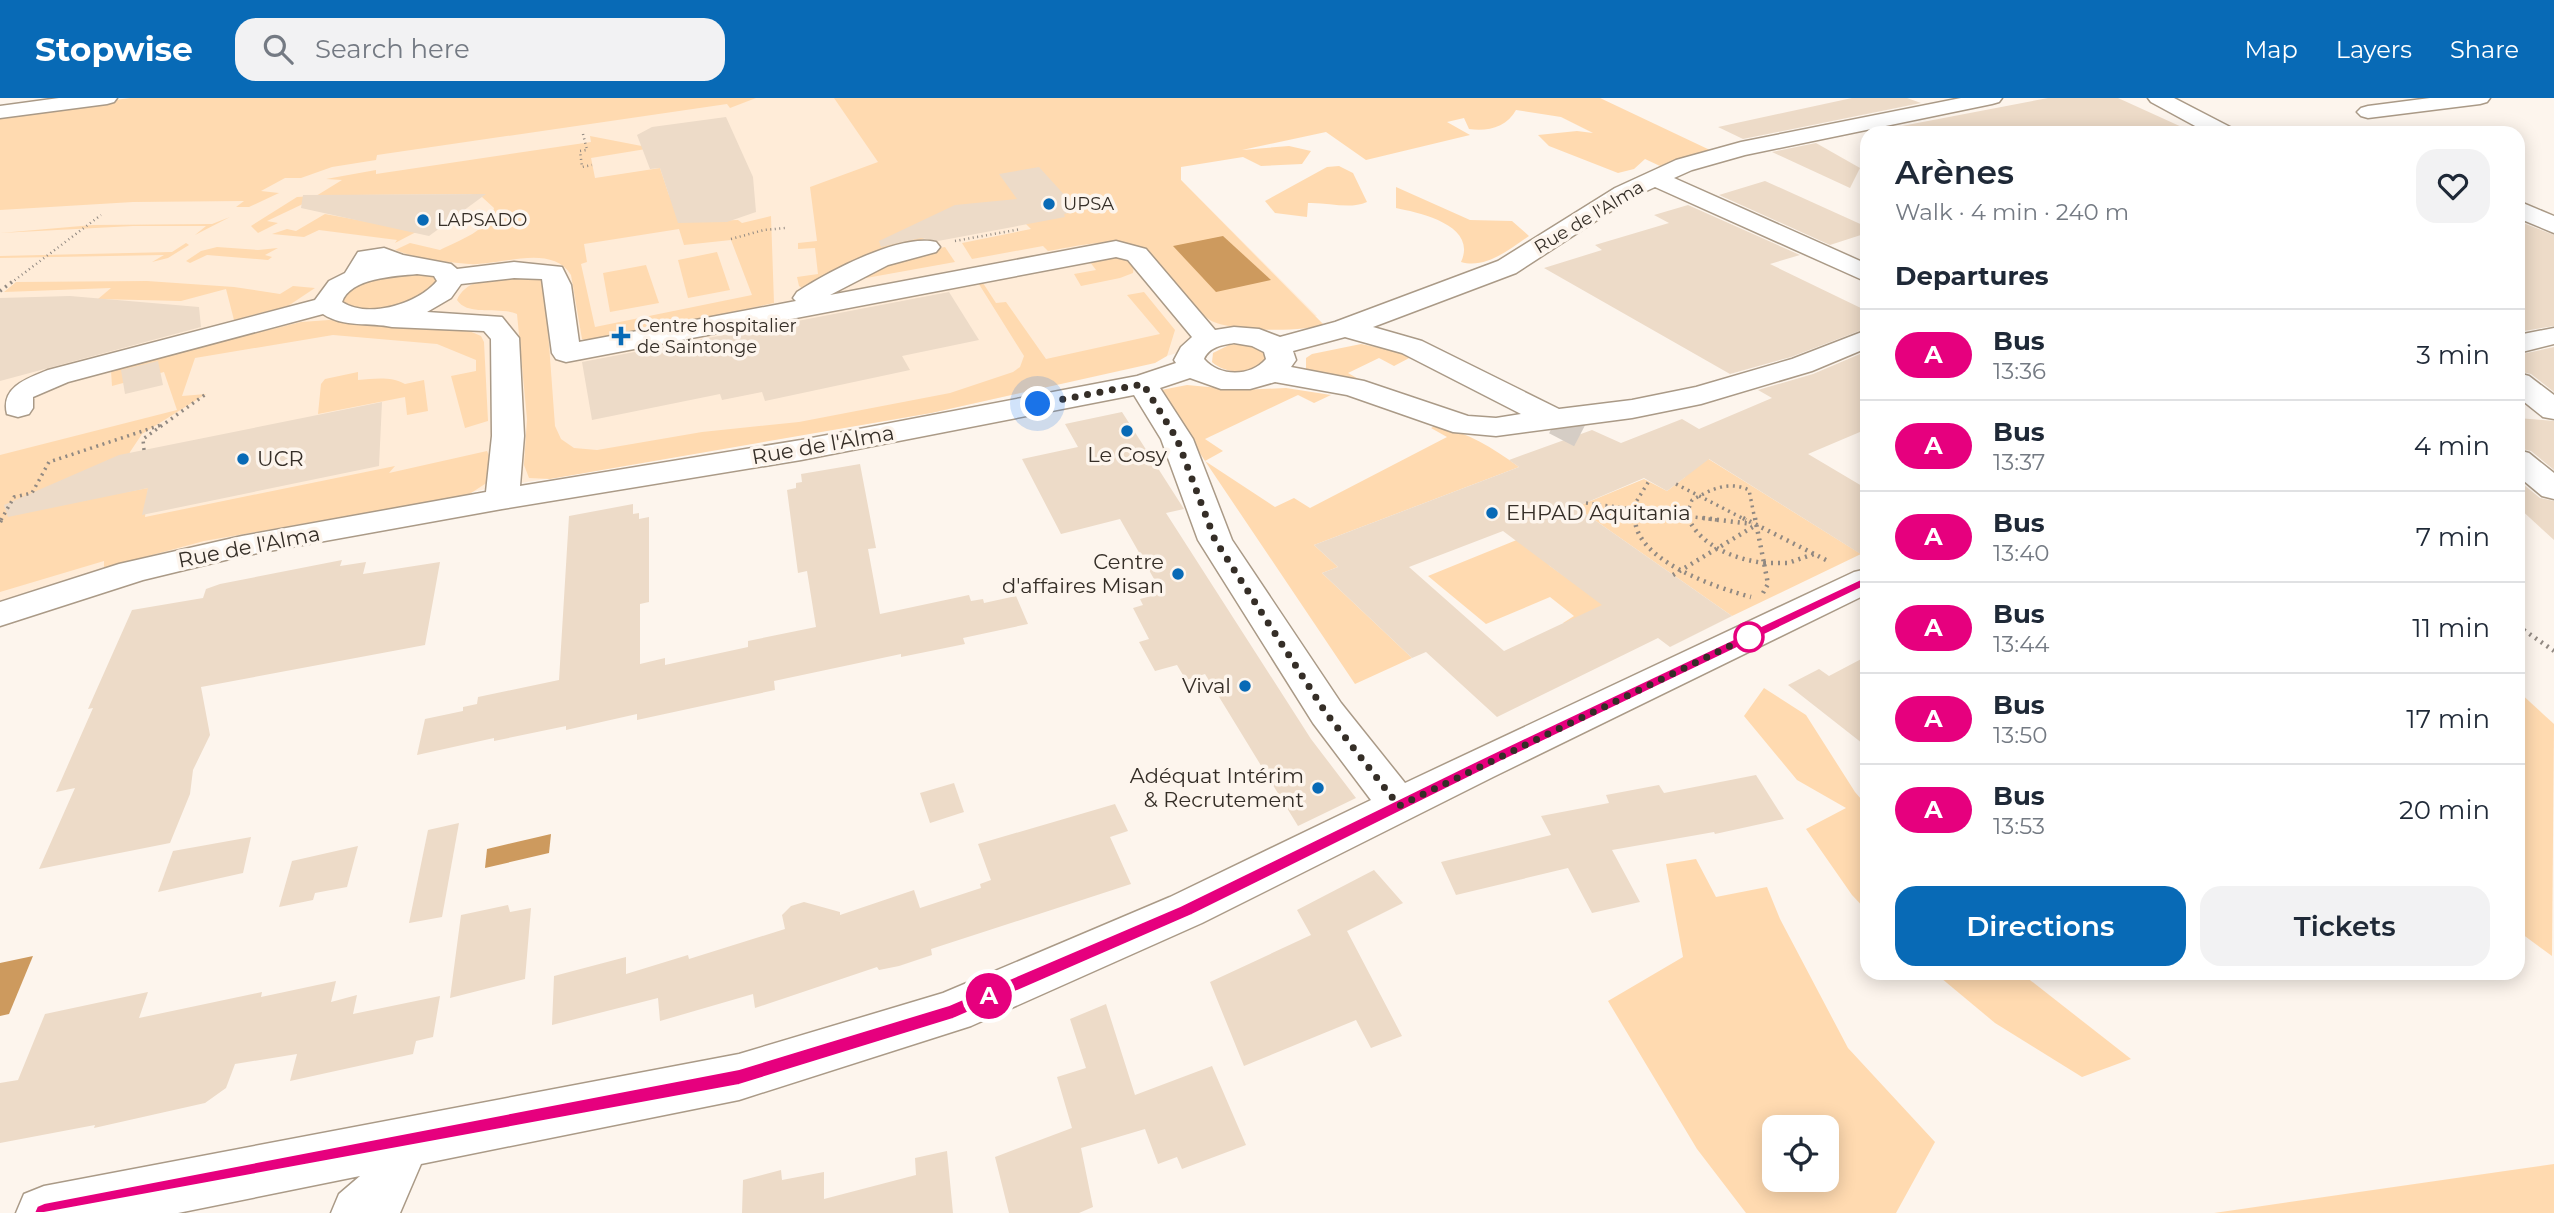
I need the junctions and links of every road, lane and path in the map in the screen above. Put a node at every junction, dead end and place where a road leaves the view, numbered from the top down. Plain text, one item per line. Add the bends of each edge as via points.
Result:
1 (107, 98) edge
2 (1992, 98) edge
3 (2158, 98) edge
4 (2350, 98) edge
5 (2480, 98) edge
6 (0, 112) edge
7 (2368, 112) junction
8 (2211, 126) edge
9 (2386, 126) edge
10 (583, 134) dead end
11 (592, 165) dead end
12 (1654, 178) junction
13 (2525, 212) edge
14 (101, 215) dead end
15 (2554, 226) edge
16 (785, 228) dead end
17 (1021, 229) dead end
18 (731, 239) dead end
19 (926, 247) joint
20 (1860, 271) edge
21 (443, 287) junction
22 (0, 291) edge
23 (327, 305) junction
24 (791, 309) junction
25 (363, 317) junction
26 (466, 321) junction
27 (1345, 328) junction
28 (2554, 336) edge
29 (1209, 340) junction
30 (1860, 341) edge
31 (2525, 342) edge
32 (1274, 360) junction
33 (1193, 367) junction
34 (1143, 384) junction
35 (2525, 387) edge
36 (206, 394) dead end
37 (18, 408) dead end
38 (2554, 410) edge
39 (1548, 421) junction
40 (164, 424) junction
41 (144, 450) dead end
42 (2525, 466) edge
43 (1649, 481) dead end
44 (1676, 484) dead end
45 (2554, 489) edge
46 (1698, 496) junction
47 (502, 499) junction
48 (1586, 503) dead end
49 (1635, 509) junction
50 (1686, 516) junction
51 (0, 522) edge
52 (1756, 525) junction
53 (1716, 549) junction
54 (1814, 554) junction
55 (1764, 564) junction
56 (1681, 570) junction
57 (1673, 575) dead end
58 (1860, 578) edge
59 (1860, 583) edge
60 (0, 614) edge
61 (2525, 631) edge
62 (2554, 651) edge
63 (1399, 806) junction
64 (402, 1144) junction
65 (44, 1213) edge
66 (359, 1213) edge

1 - 6 street
2 - 12 street, Rue de l'Alma via 1780,141
3 - 8 street
4 - 7 street
5 - 7 street
7 - 9 street
10 - 11 path via 587,149 580,150 582,167
12 - 20 street
12 - 27 street, Rue de l'Alma via 1507,267
13 - 15 street
14 - 22 path
16 - 18 path
17 - 19 path
19 - 24 street via 866,263
21 - 23 street via 442,270 416,266 381,270 334,290
21 - 24 street via 505,270 554,273 566,352
21 - 25 street via 405,311
21 - 26 street via 443,309
23 - 25 street via 333,312
23 - 37 street via 58,376 18,393
24 - 29 street via 1116,249 1137,254
25 - 26 street
26 - 47 street via 492,323 505,338 508,436
27 - 32 street, Rue de l'Alma
27 - 39 street via 1412,348
28 - 31 street
29 - 32 street via 1259,338
29 - 33 street via 1191,352
30 - 39 street via 1802,365 1701,396
32 - 33 street, Rue de l'Alma via 1259,377 1229,380 1201,374
32 - 39 street via 1464,425 1496,427
33 - 34 street, Rue de l'Alma
34 - 47 street, Rue de l'Alma via 802,450
34 - 63 street via 1177,439 1215,540 1326,713
35 - 38 street
36 - 40 path
40 - 41 path via 143,439
40 - 51 path via 48,462 32,493 14,497
42 - 45 street
43 - 49 path
44 - 46 path
46 - 50 path
46 - 52 path
46 - 52 path via 1742,486 1749,490
47 - 60 street, Rue de l'Alma via 186,558
48 - 49 path
49 - 50 path
49 - 56 path via 1645,542
50 - 52 path
50 - 53 path via 1693,532
52 - 53 path
52 - 54 path
52 - 55 path
53 - 55 path
53 - 56 path
54 - 55 path via 1787,565
54 - 58 path
55 - 56 path via 1768,584 1759,599
56 - 57 path
59 - 63 street
61 - 62 path
63 - 64 street via 1186,910 953,1011 739,1077
64 - 65 street
64 - 66 street via 378,1199

